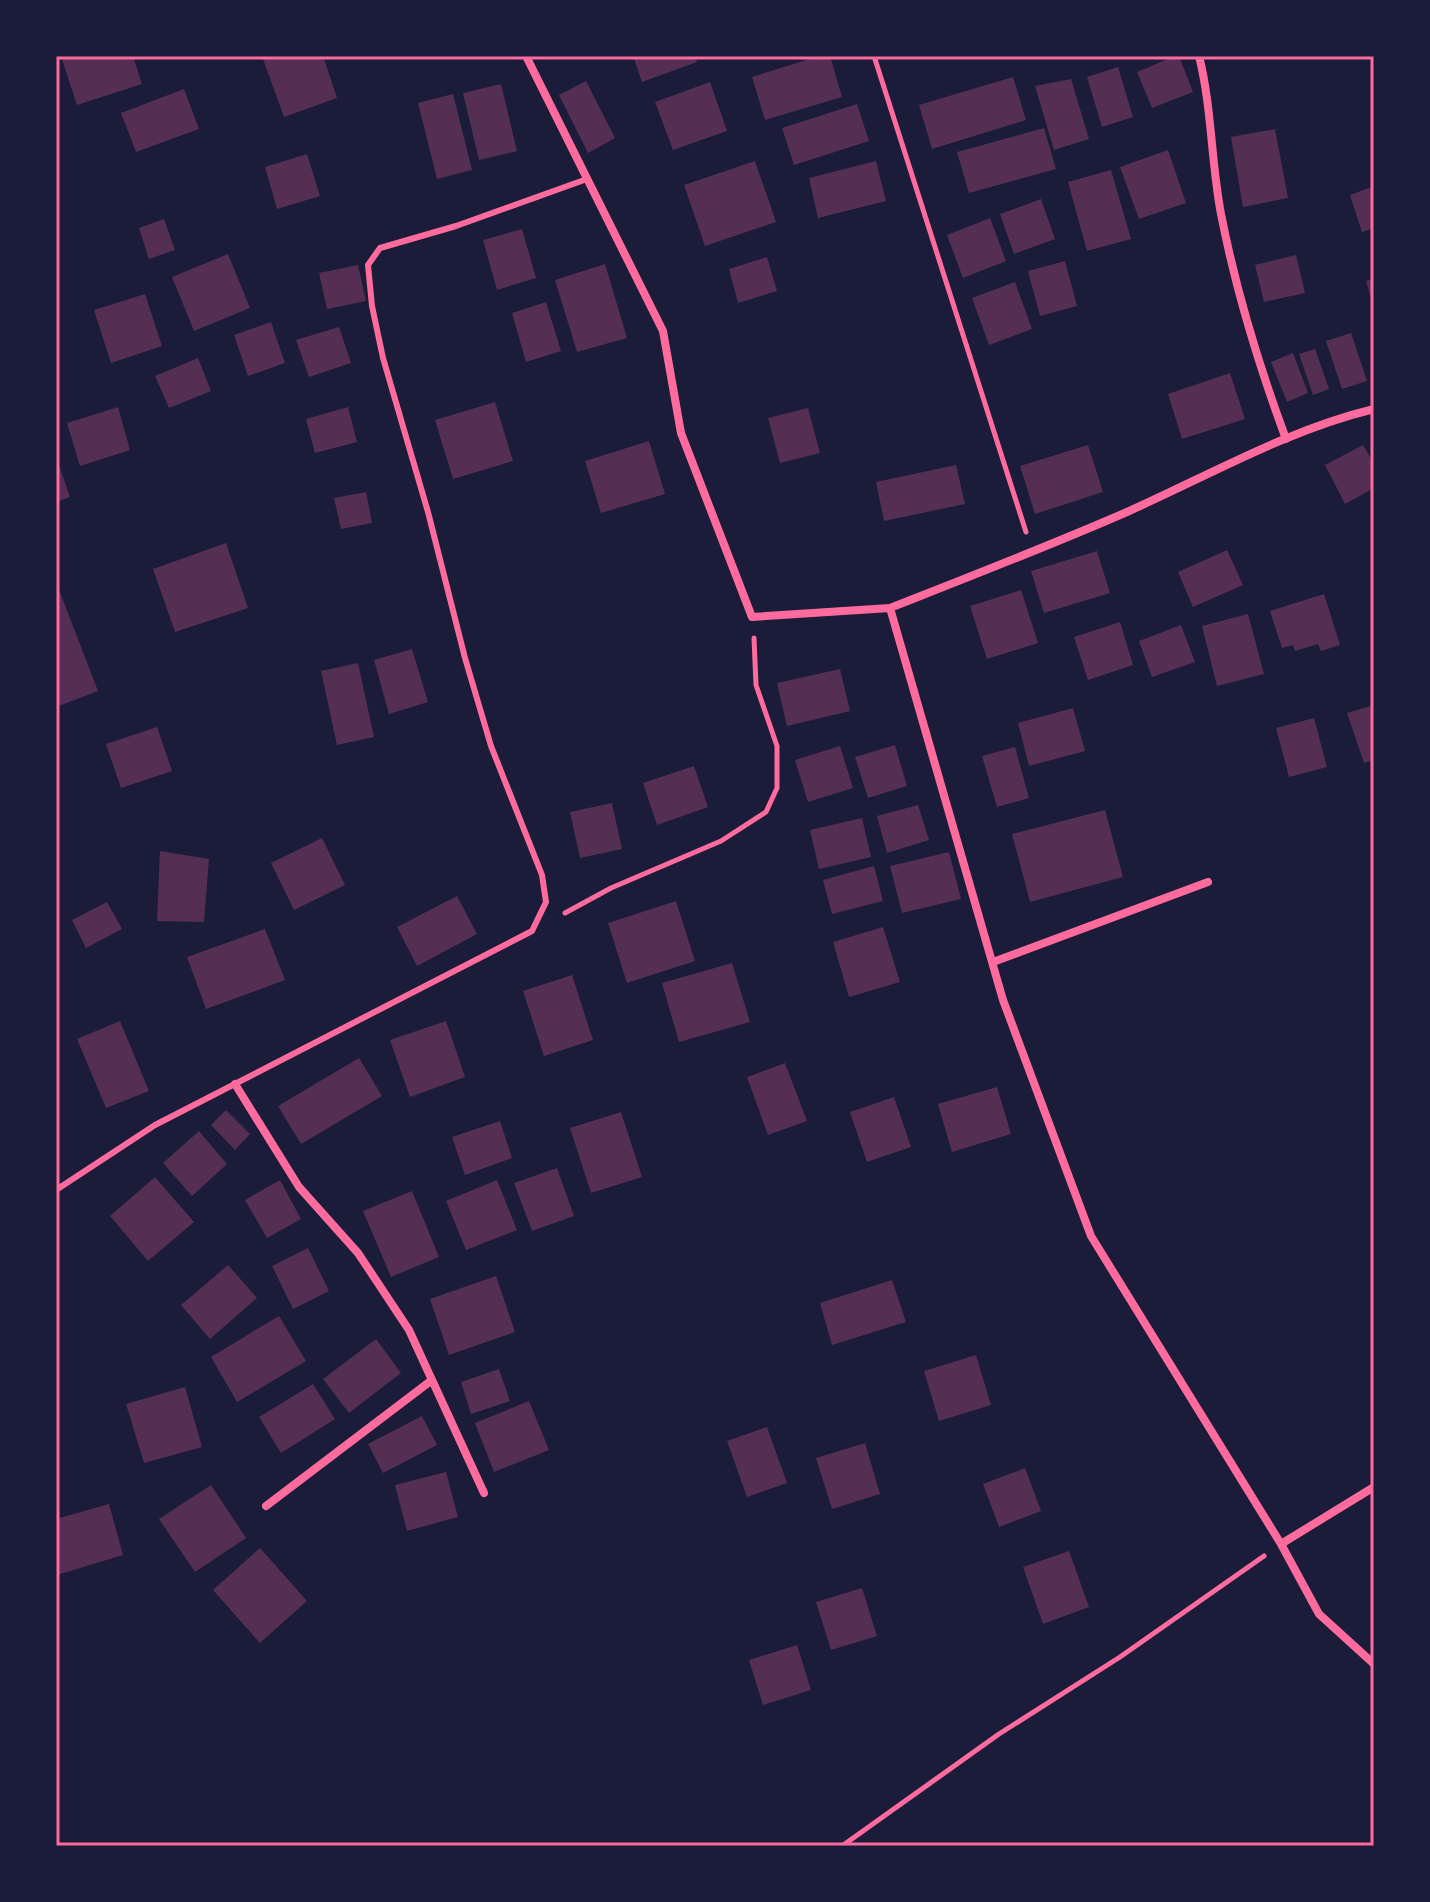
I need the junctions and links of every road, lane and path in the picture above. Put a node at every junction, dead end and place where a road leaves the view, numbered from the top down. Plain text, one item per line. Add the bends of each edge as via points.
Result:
1 (526, 56) edge
2 (874, 56) edge
3 (1199, 56) edge
4 (587, 179) junction
5 (1374, 409) edge
6 (1286, 439) junction
7 (1032, 552) junction
8 (890, 608) junction
9 (752, 617) junction
10 (1208, 882) dead end
11 (532, 931) junction
12 (993, 962) junction
13 (235, 1084) junction
14 (56, 1190) edge
15 (432, 1380) junction
16 (1374, 1487) edge
17 (484, 1493) dead end
18 (266, 1506) dead end
19 (1281, 1544) junction
20 (1374, 1664) edge
21 (842, 1846) edge

1 - 4 street
2 - 7 path
3 - 6 street via 1231,260
4 - 9 street via 663,331 681,433
4 - 11 lane via 380,248 368,265 383,358 465,658 491,746 542,875 546,902
5 - 6 street
6 - 7 street
7 - 8 street
8 - 9 street
8 - 12 street
9 - 11 path via 756,685 777,746 777,788 766,812 721,841 611,888
10 - 12 street
11 - 13 lane
12 - 19 street via 1091,1236
13 - 14 lane via 155,1125
13 - 15 street via 299,1187 358,1253 409,1330
15 - 17 street
15 - 18 street
16 - 19 street
19 - 20 street via 1319,1614
19 - 21 path

